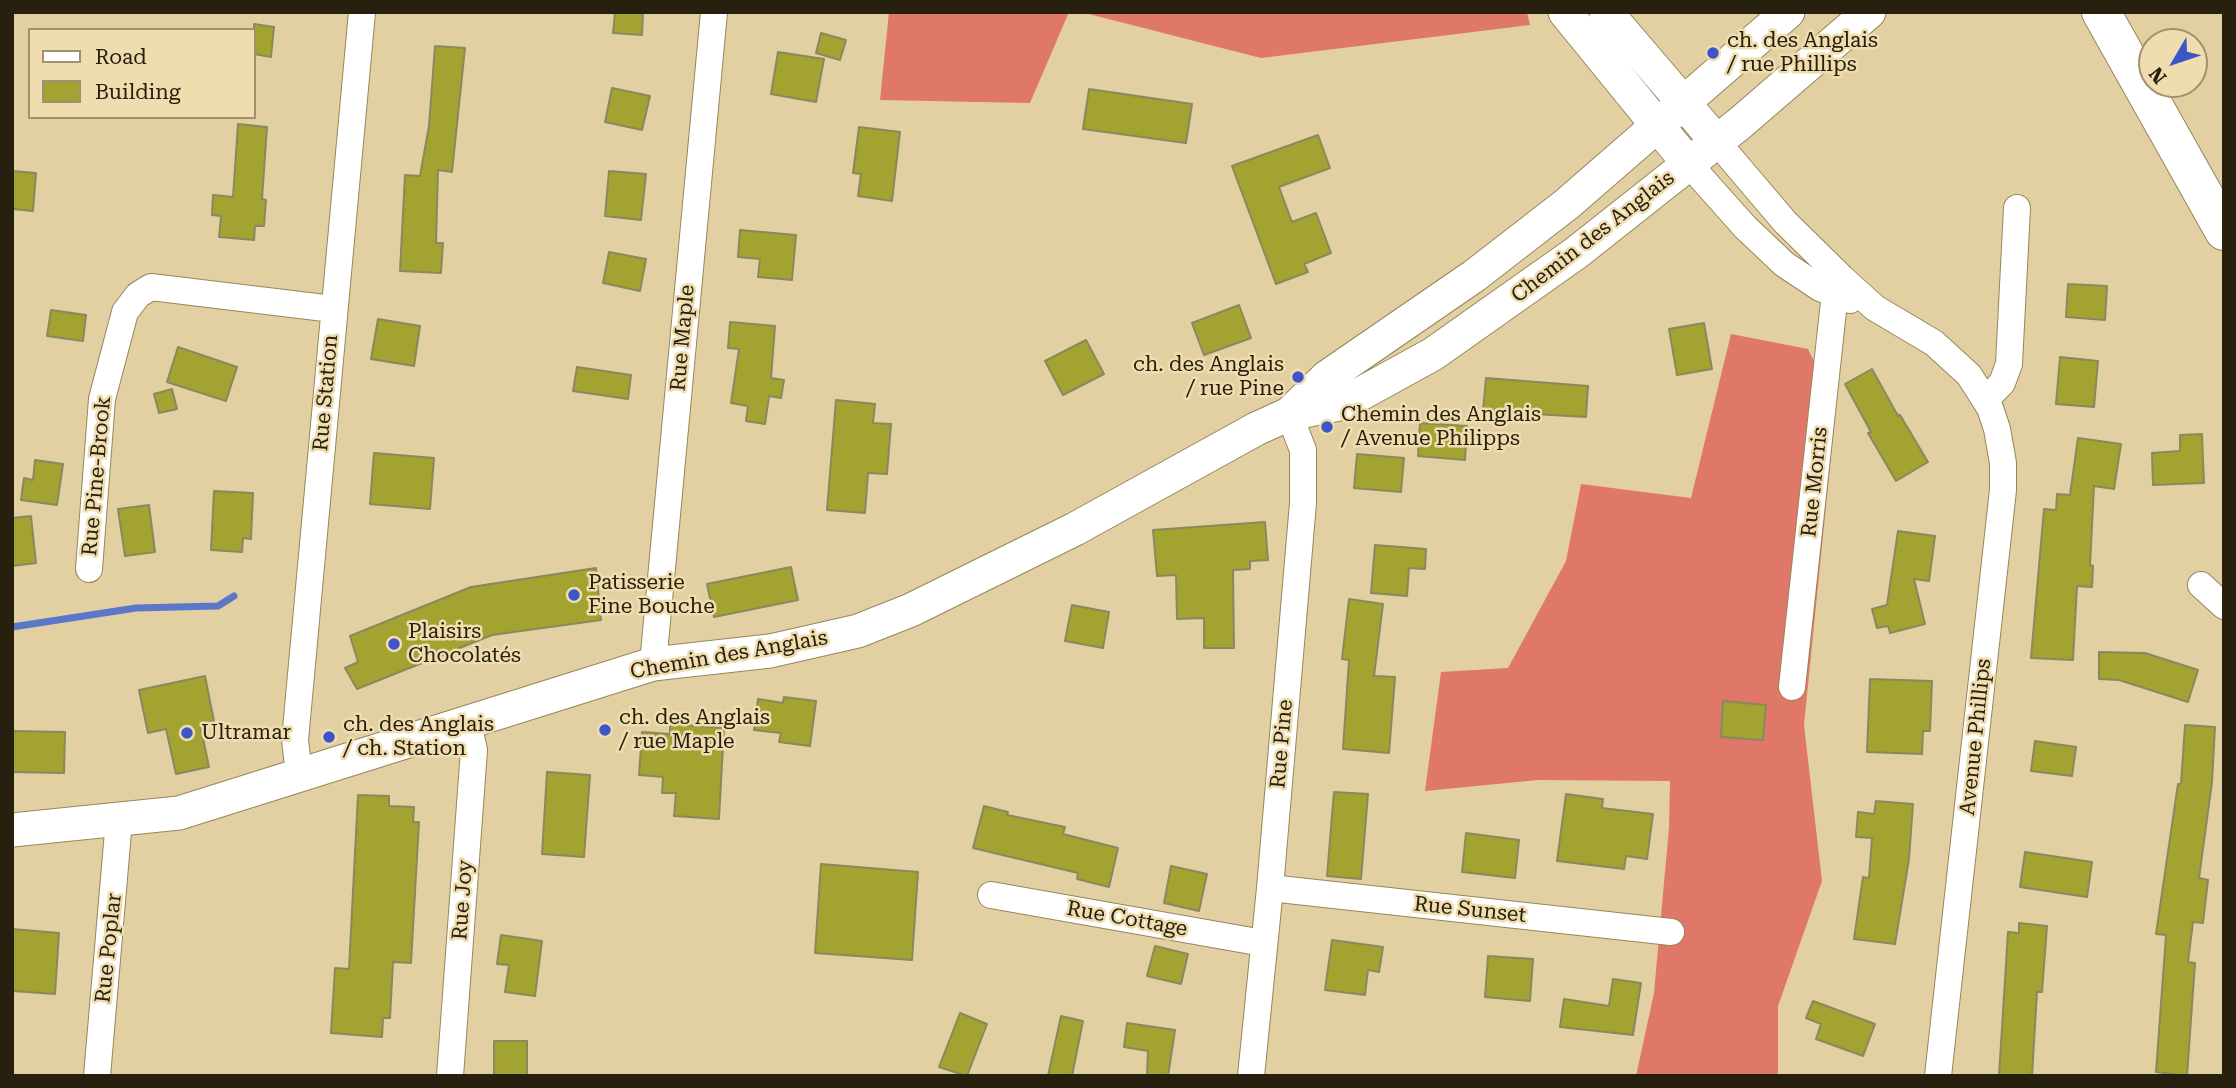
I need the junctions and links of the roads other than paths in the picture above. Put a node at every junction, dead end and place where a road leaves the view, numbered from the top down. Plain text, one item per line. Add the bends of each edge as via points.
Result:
1 (362, 12) edge
2 (714, 12) edge
3 (1565, 12) edge
4 (1606, 12) edge
5 (1788, 12) edge
6 (1869, 12) edge
7 (2101, 12) edge
8 (1685, 102) junction
9 (1657, 126) junction
10 (1717, 142) junction
11 (1688, 163) junction
12 (2017, 208) dead end
13 (2224, 231) edge
14 (1839, 287) junction
15 (333, 309) junction
16 (1985, 400) junction
17 (1289, 414) junction
18 (89, 569) dead end
19 (2201, 585) dead end
20 (2224, 606) edge
21 (653, 664) junction
22 (1792, 687) dead end
23 (468, 724) junction
24 (299, 774) junction
25 (119, 820) junction
26 (12, 830) edge
27 (1270, 888) junction
28 (991, 895) dead end
29 (1671, 932) dead end
30 (1263, 943) junction
31 (97, 1076) edge
32 (450, 1076) edge
33 (1251, 1076) edge
34 (1938, 1076) edge

1 - 15 street, Rue Station
2 - 21 street, Rue Maple
3 - 9 street
4 - 8 street
5 - 8 street, Chemin des Anglais
6 - 10 street, Chemin des Anglais
7 - 13 main road
8 - 9 street, Chemin des Anglais
8 - 10 street
9 - 11 street
9 - 17 street, Chemin des Anglais via 1567,204 1474,276 1327,377
10 - 11 street, Chemin des Anglais
10 - 14 street, Avenue Phillips
11 - 14 street, Avenue Phillips via 1761,244 1803,278
11 - 17 street, Chemin des Anglais via 1540,280 1433,354 1344,403
12 - 16 street via 2009,364 2002,383
14 - 16 street, Avenue Phillips via 1945,352 1969,375
14 - 22 street, Rue Morris
15 - 18 street, Rue Pine-Brook via 151,287 138,295 125,312 102,399
15 - 24 street, Rue Station via 295,740
16 - 34 street, Avenue Phillips via 2001,445 2003,490
17 - 21 street, Chemin des Anglais via 1075,529 879,623 770,651
17 - 27 street, Rue Pine via 1303,450 1303,503
19 - 20 street
21 - 23 street, Chemin des Anglais
23 - 24 street, Chemin des Anglais
23 - 32 street, Rue Joy via 474,750
24 - 25 street, Chemin des Anglais via 179,813
25 - 26 street, Chemin des Anglais
25 - 31 street, Rue Poplar
27 - 29 street, Rue Sunset
27 - 30 street, Rue Pine
28 - 30 street, Rue Cottage
30 - 33 street, Rue Pine

